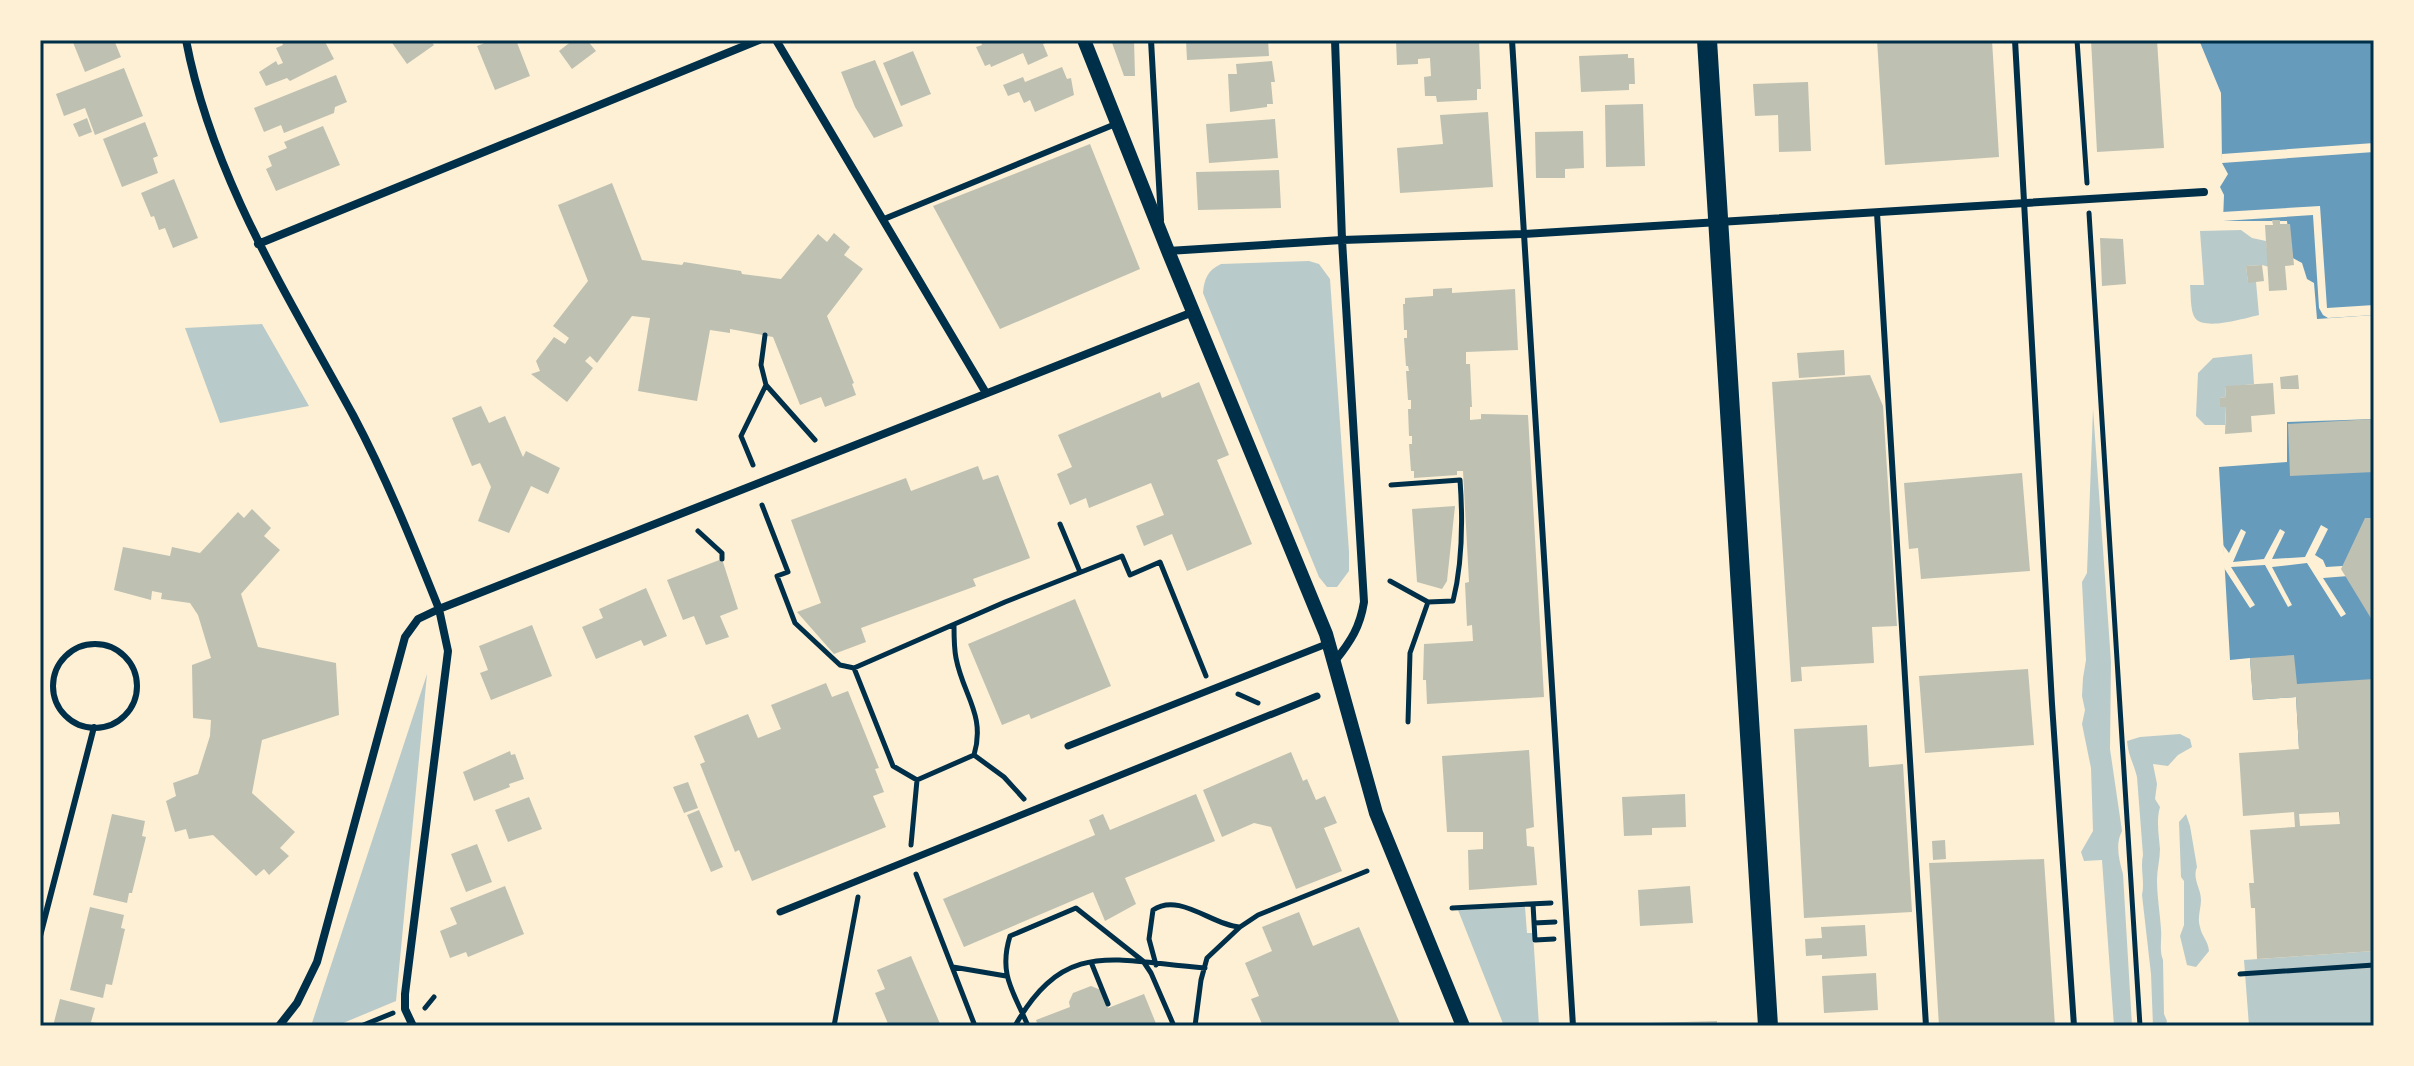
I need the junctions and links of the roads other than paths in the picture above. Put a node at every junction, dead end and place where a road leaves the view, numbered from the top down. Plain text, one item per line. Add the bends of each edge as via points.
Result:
1 (186, 40) edge
2 (759, 40) edge
3 (776, 40) edge
4 (1084, 40) edge
5 (1151, 40) edge
6 (1335, 40) edge
7 (1512, 40) edge
8 (1707, 40) edge
9 (2015, 40) edge
10 (1118, 123) junction
11 (2204, 192) dead end
12 (2025, 203) junction
13 (1877, 213) junction
14 (884, 219) junction
15 (1718, 222) junction
16 (1162, 232) junction
17 (1523, 234) junction
18 (1342, 240) junction
19 (258, 244) junction
20 (1168, 251) junction
21 (1193, 312) junction
22 (986, 393) junction
23 (439, 609) junction
24 (1329, 643) junction
25 (1335, 661) junction
26 (1317, 696) dead end
27 (94, 727) junction
28 (1068, 746) dead end
29 (780, 912) dead end
30 (40, 936) edge
31 (279, 1026) edge
32 (413, 1026) edge
33 (1463, 1026) edge
34 (1573, 1026) edge
35 (1768, 1026) edge
36 (1926, 1026) edge
37 (2074, 1026) edge

1 - 19 street via 212,139
2 - 19 street
3 - 14 street
4 - 10 street
5 - 16 lane
6 - 18 street
7 - 17 lane
8 - 15 main road
9 - 12 lane
10 - 14 lane
10 - 16 street
11 - 12 street
12 - 13 street
12 - 37 lane
13 - 15 street
13 - 36 lane
14 - 22 street
15 - 17 street
15 - 35 main road
16 - 20 street
17 - 18 street
17 - 34 lane
18 - 20 street
18 - 25 street via 1364,602 1352,641
19 - 23 street via 355,419
20 - 21 street
21 - 22 street
21 - 24 street
22 - 23 street
23 - 31 street via 418,619 405,637 317,962
23 - 32 street via 448,651 405,994
24 - 25 street
24 - 28 street
25 - 33 street via 1376,813
26 - 29 street
27 - 27 lane via 118,722 129,711 137,681 127,657 99,643 65,655 53,680 65,715
27 - 30 lane

